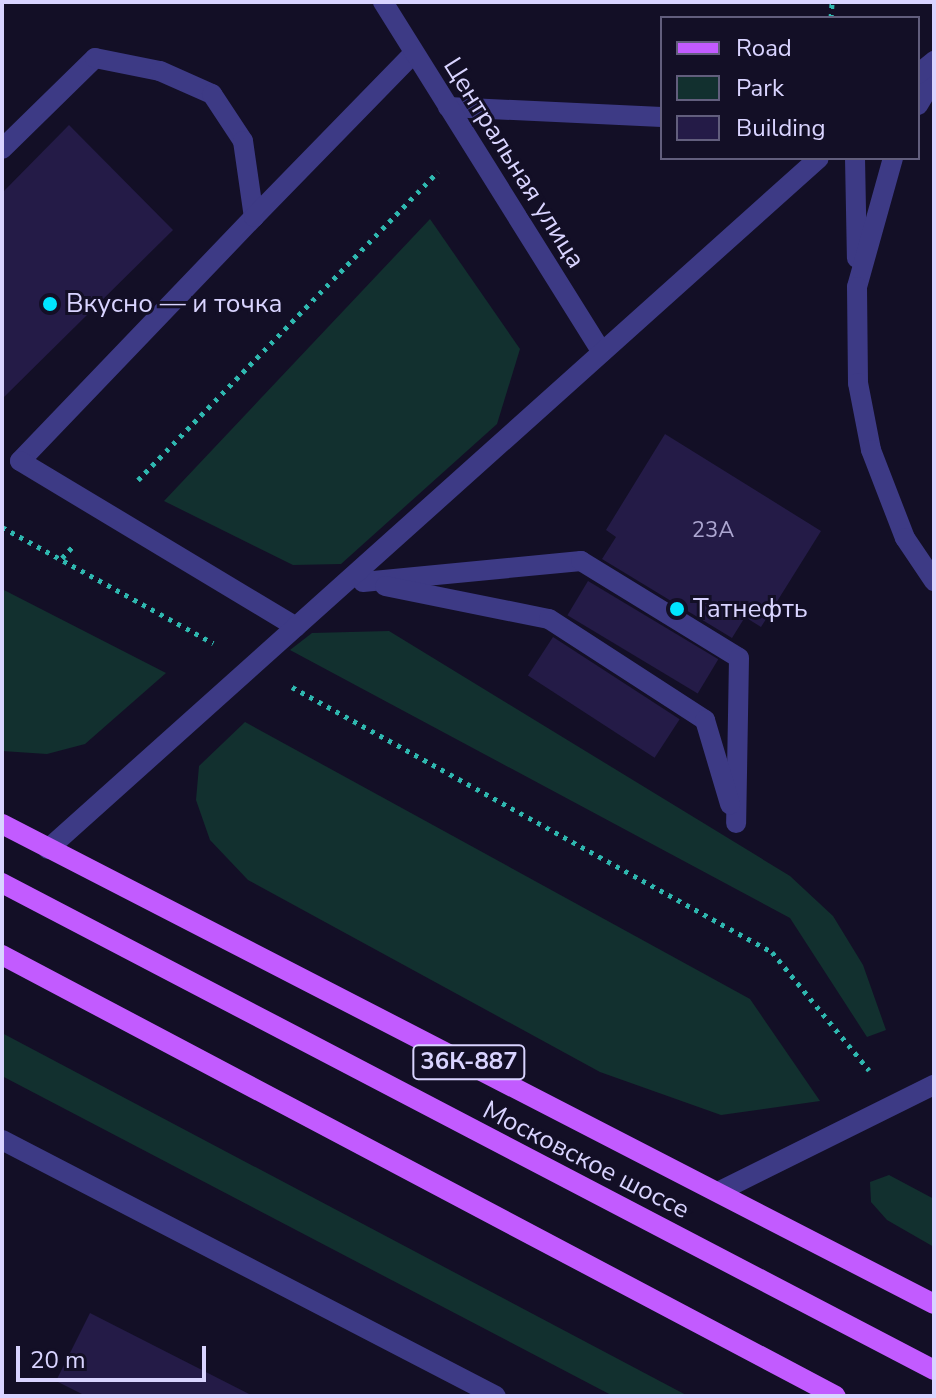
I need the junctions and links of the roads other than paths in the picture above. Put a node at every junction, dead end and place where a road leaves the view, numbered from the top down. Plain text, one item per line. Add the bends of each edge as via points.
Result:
1 (383, 2) edge
2 (414, 53) junction
3 (934, 78) edge
4 (920, 102) edge
5 (448, 107) junction
6 (660, 117) edge
7 (2, 149) edge
8 (817, 160) edge
9 (855, 160) edge
10 (892, 160) edge
11 (254, 217) junction
12 (857, 287) junction
13 (602, 352) junction
14 (2, 450) edge
15 (20, 461) junction
16 (934, 581) edge
17 (296, 627) junction
18 (736, 823) joint
19 (2, 824) edge
20 (48, 849) junction
21 (2, 883) edge
22 (2, 955) edge
23 (934, 1085) edge
24 (2, 1140) edge
25 (720, 1191) junction
26 (934, 1304) edge
27 (934, 1370) edge
28 (496, 1396) edge
29 (836, 1396) edge

1 - 2 street, Центральная улица
2 - 5 street, Центральная улица
2 - 11 street
3 - 4 street
5 - 6 street
5 - 13 street, Центральная улица
7 - 11 street via 95,58 160,71 212,94 243,141
8 - 13 street
9 - 12 street
10 - 12 street
11 - 15 street
12 - 16 street via 858,383 871,450 905,538
13 - 17 street
14 - 15 street
15 - 17 street
17 - 20 street
18 - 18 street via 739,658 581,561 363,582 549,619 692,711 705,720
19 - 20 main road, Московское шоссе / 36К-887
20 - 25 main road, Московское шоссе / 36К-887
21 - 27 main road, Московское шоссе / 36К-887
22 - 29 main road
23 - 25 street
24 - 28 street
25 - 26 main road, Московское шоссе / 36К-887

